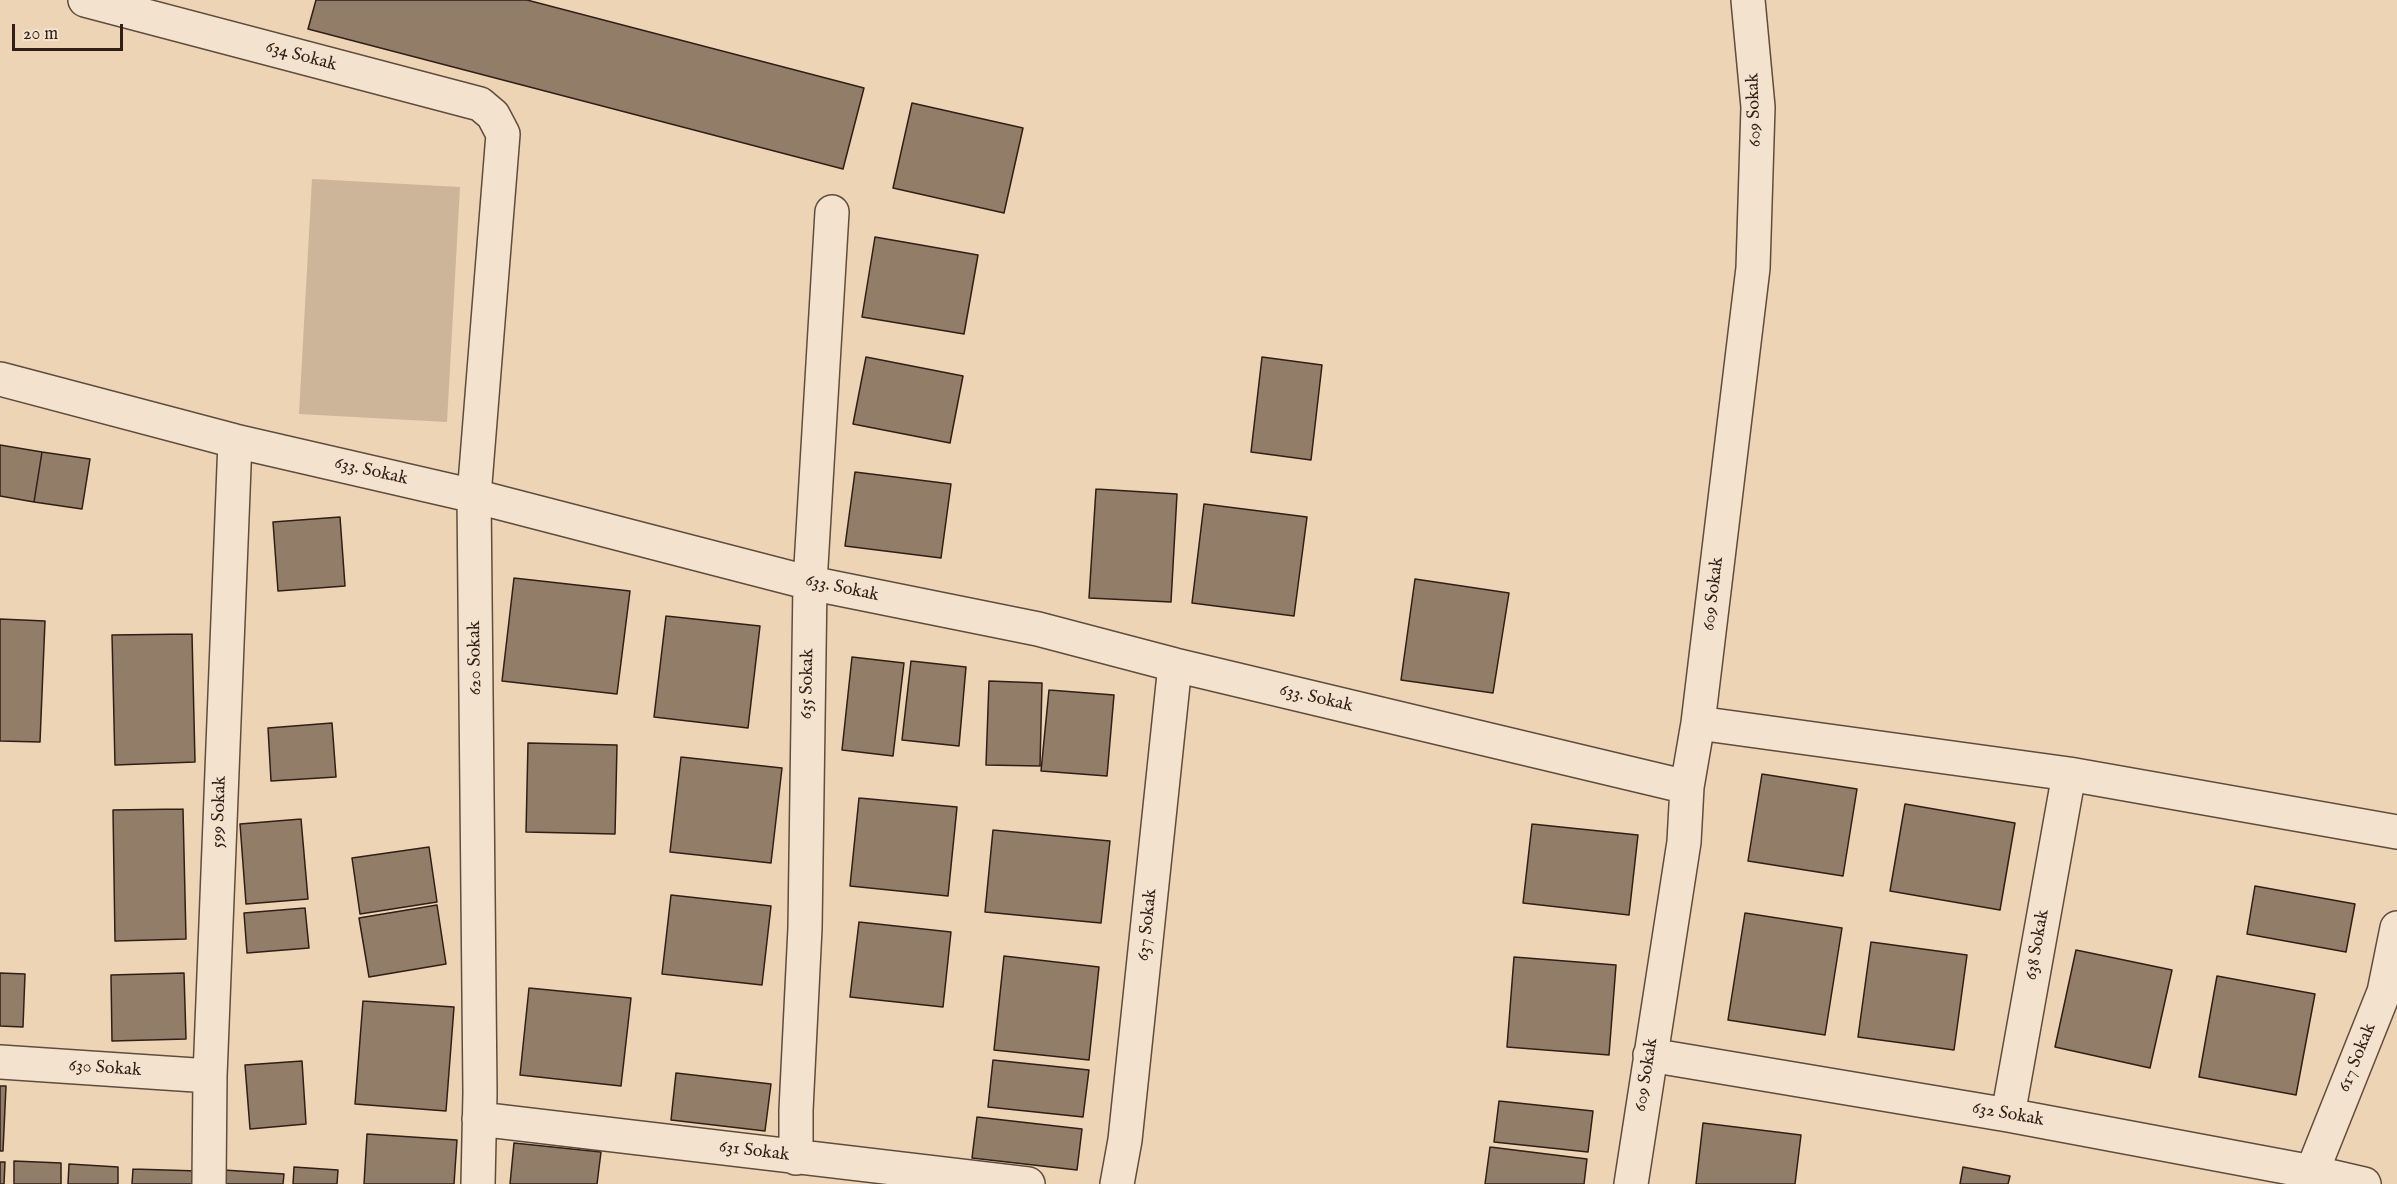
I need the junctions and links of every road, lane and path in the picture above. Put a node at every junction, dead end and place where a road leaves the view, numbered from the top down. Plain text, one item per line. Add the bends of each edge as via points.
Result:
1 (85, 0) edge
2 (1748, 0) edge
3 (503, 134) joint
4 (832, 212) dead end
5 (0, 380) edge
6 (235, 441) junction
7 (474, 496) junction
8 (810, 583) junction
9 (1175, 666) junction
10 (1698, 723) junction
11 (2069, 774) junction
12 (1688, 787) junction
13 (2397, 832) edge
14 (2397, 928) edge
15 (1650, 1055) junction
16 (0, 1062) edge
17 (210, 1076) junction
18 (2008, 1115) junction
19 (479, 1119) junction
20 (796, 1158) junction
21 (2308, 1178) edge
22 (209, 1184) edge
23 (478, 1184) edge
24 (1028, 1184) edge
25 (1117, 1184) edge
26 (1631, 1184) edge
27 (2364, 1184) edge

1 - 3 street, 634 Sokak via 480,104 493,114
2 - 10 street, 609 Sokak via 1758,107 1754,268
3 - 7 street, 620 Sokak
4 - 8 street, 635 Sokak
5 - 6 street, 633. Sokak
6 - 7 street, 633. Sokak
6 - 17 street, 599 Sokak
7 - 8 street, 633. Sokak
7 - 19 street, 620 Sokak
8 - 9 street, 633. Sokak via 1038,629
8 - 20 street, 635 Sokak via 805,928
9 - 12 street, 633. Sokak
9 - 25 street, 637 Sokak via 1125,1140
10 - 11 street
10 - 12 street, 609 Sokak
11 - 13 street
11 - 18 street, 638 Sokak
12 - 15 street, 609 Sokak via 1684,842
14 - 21 street, 617 Sokak via 2384,992
15 - 18 street, 632 Sokak
15 - 26 street, 609 Sokak
16 - 17 street, 630 Sokak
17 - 22 street, 599 Sokak
18 - 21 street, 632 Sokak
19 - 20 street, 631 Sokak
19 - 23 street, 620 Sokak
20 - 24 street, 631 Sokak
21 - 27 street, 632 Sokak

